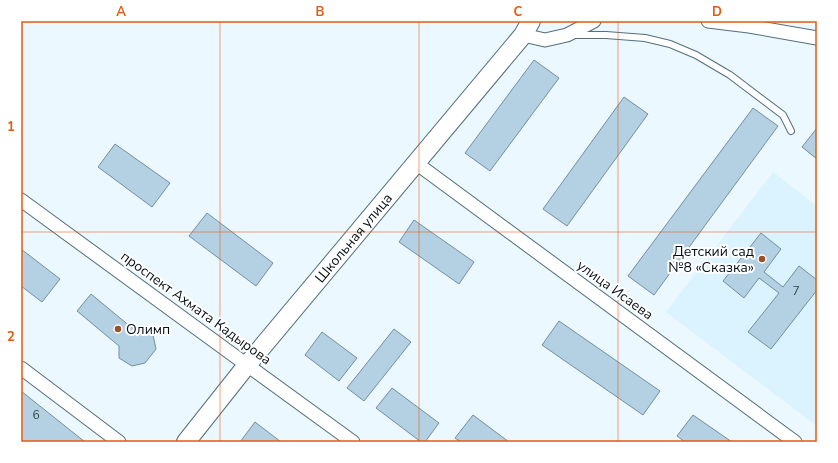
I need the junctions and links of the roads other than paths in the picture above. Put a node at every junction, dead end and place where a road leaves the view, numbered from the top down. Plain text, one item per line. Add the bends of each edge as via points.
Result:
1 (594, 21) edge
2 (708, 21) edge
3 (527, 28) edge
4 (567, 35) junction
5 (817, 38) edge
6 (791, 131) dead end
7 (416, 163) junction
8 (21, 200) edge
9 (247, 365) junction
10 (21, 368) edge
11 (119, 442) edge
12 (186, 442) edge
13 (353, 442) edge
14 (795, 442) edge

1 - 4 street
2 - 5 street
3 - 4 street via 545,40
3 - 7 street, Школьная улица
4 - 6 lane via 645,38 683,49 730,75 783,115
7 - 9 street, Школьная улица
7 - 14 street, улица Исаева
8 - 9 street, проспект Ахмата Кадырова
9 - 12 street, Школьная улица
9 - 13 street, проспект Ахмата Кадырова
10 - 11 street

